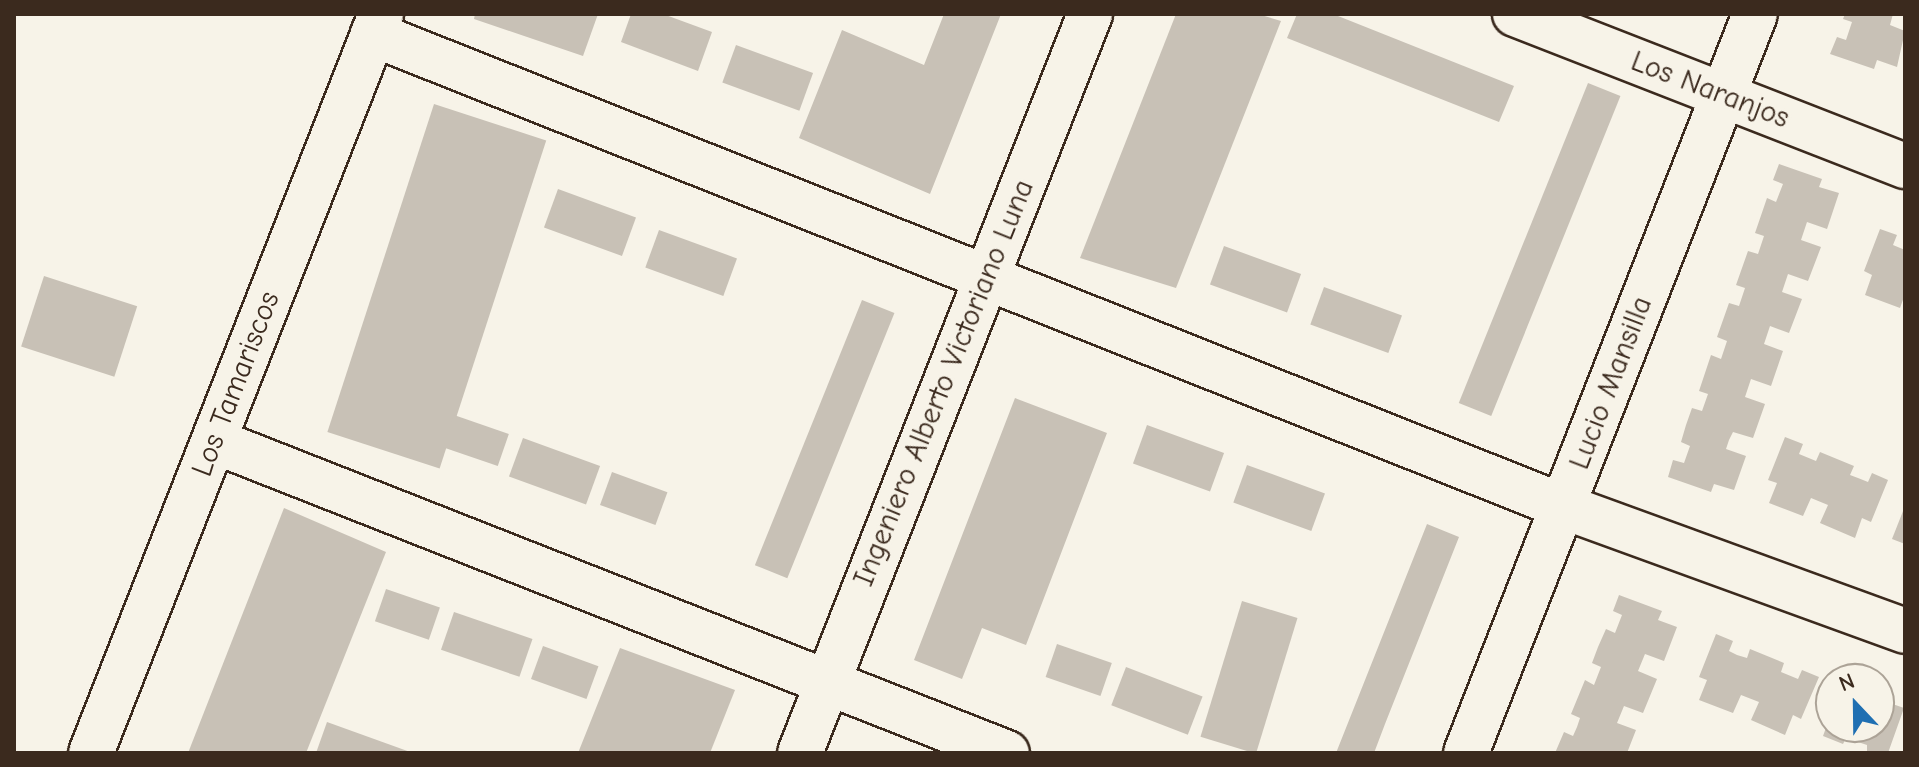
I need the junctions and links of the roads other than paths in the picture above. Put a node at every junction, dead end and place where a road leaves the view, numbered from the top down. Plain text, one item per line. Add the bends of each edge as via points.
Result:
1 (1090, 14) edge
2 (1515, 14) edge
3 (1755, 14) edge
4 (377, 24) edge
5 (1724, 95) junction
6 (1905, 166) edge
7 (986, 277) junction
8 (214, 441) junction
9 (1562, 506) junction
10 (1905, 631) edge
11 (825, 682) junction
12 (91, 753) edge
13 (800, 753) edge
14 (1007, 753) edge
15 (1466, 753) edge

1 - 7 street, Ingeniero Alberto Victoriano Luna
2 - 5 street, Los Naranjos
3 - 5 street, Lucio Mansilla
4 - 7 street
4 - 8 street, Los Tamariscos
5 - 6 street, Los Naranjos
5 - 9 street, Lucio Mansilla
7 - 9 street
7 - 11 street, Ingeniero Alberto Victoriano Luna
8 - 11 street
8 - 12 street, Los Tamariscos
9 - 10 street
9 - 15 street, Lucio Mansilla
11 - 13 street, Ingeniero Alberto Victoriano Luna
11 - 14 street

